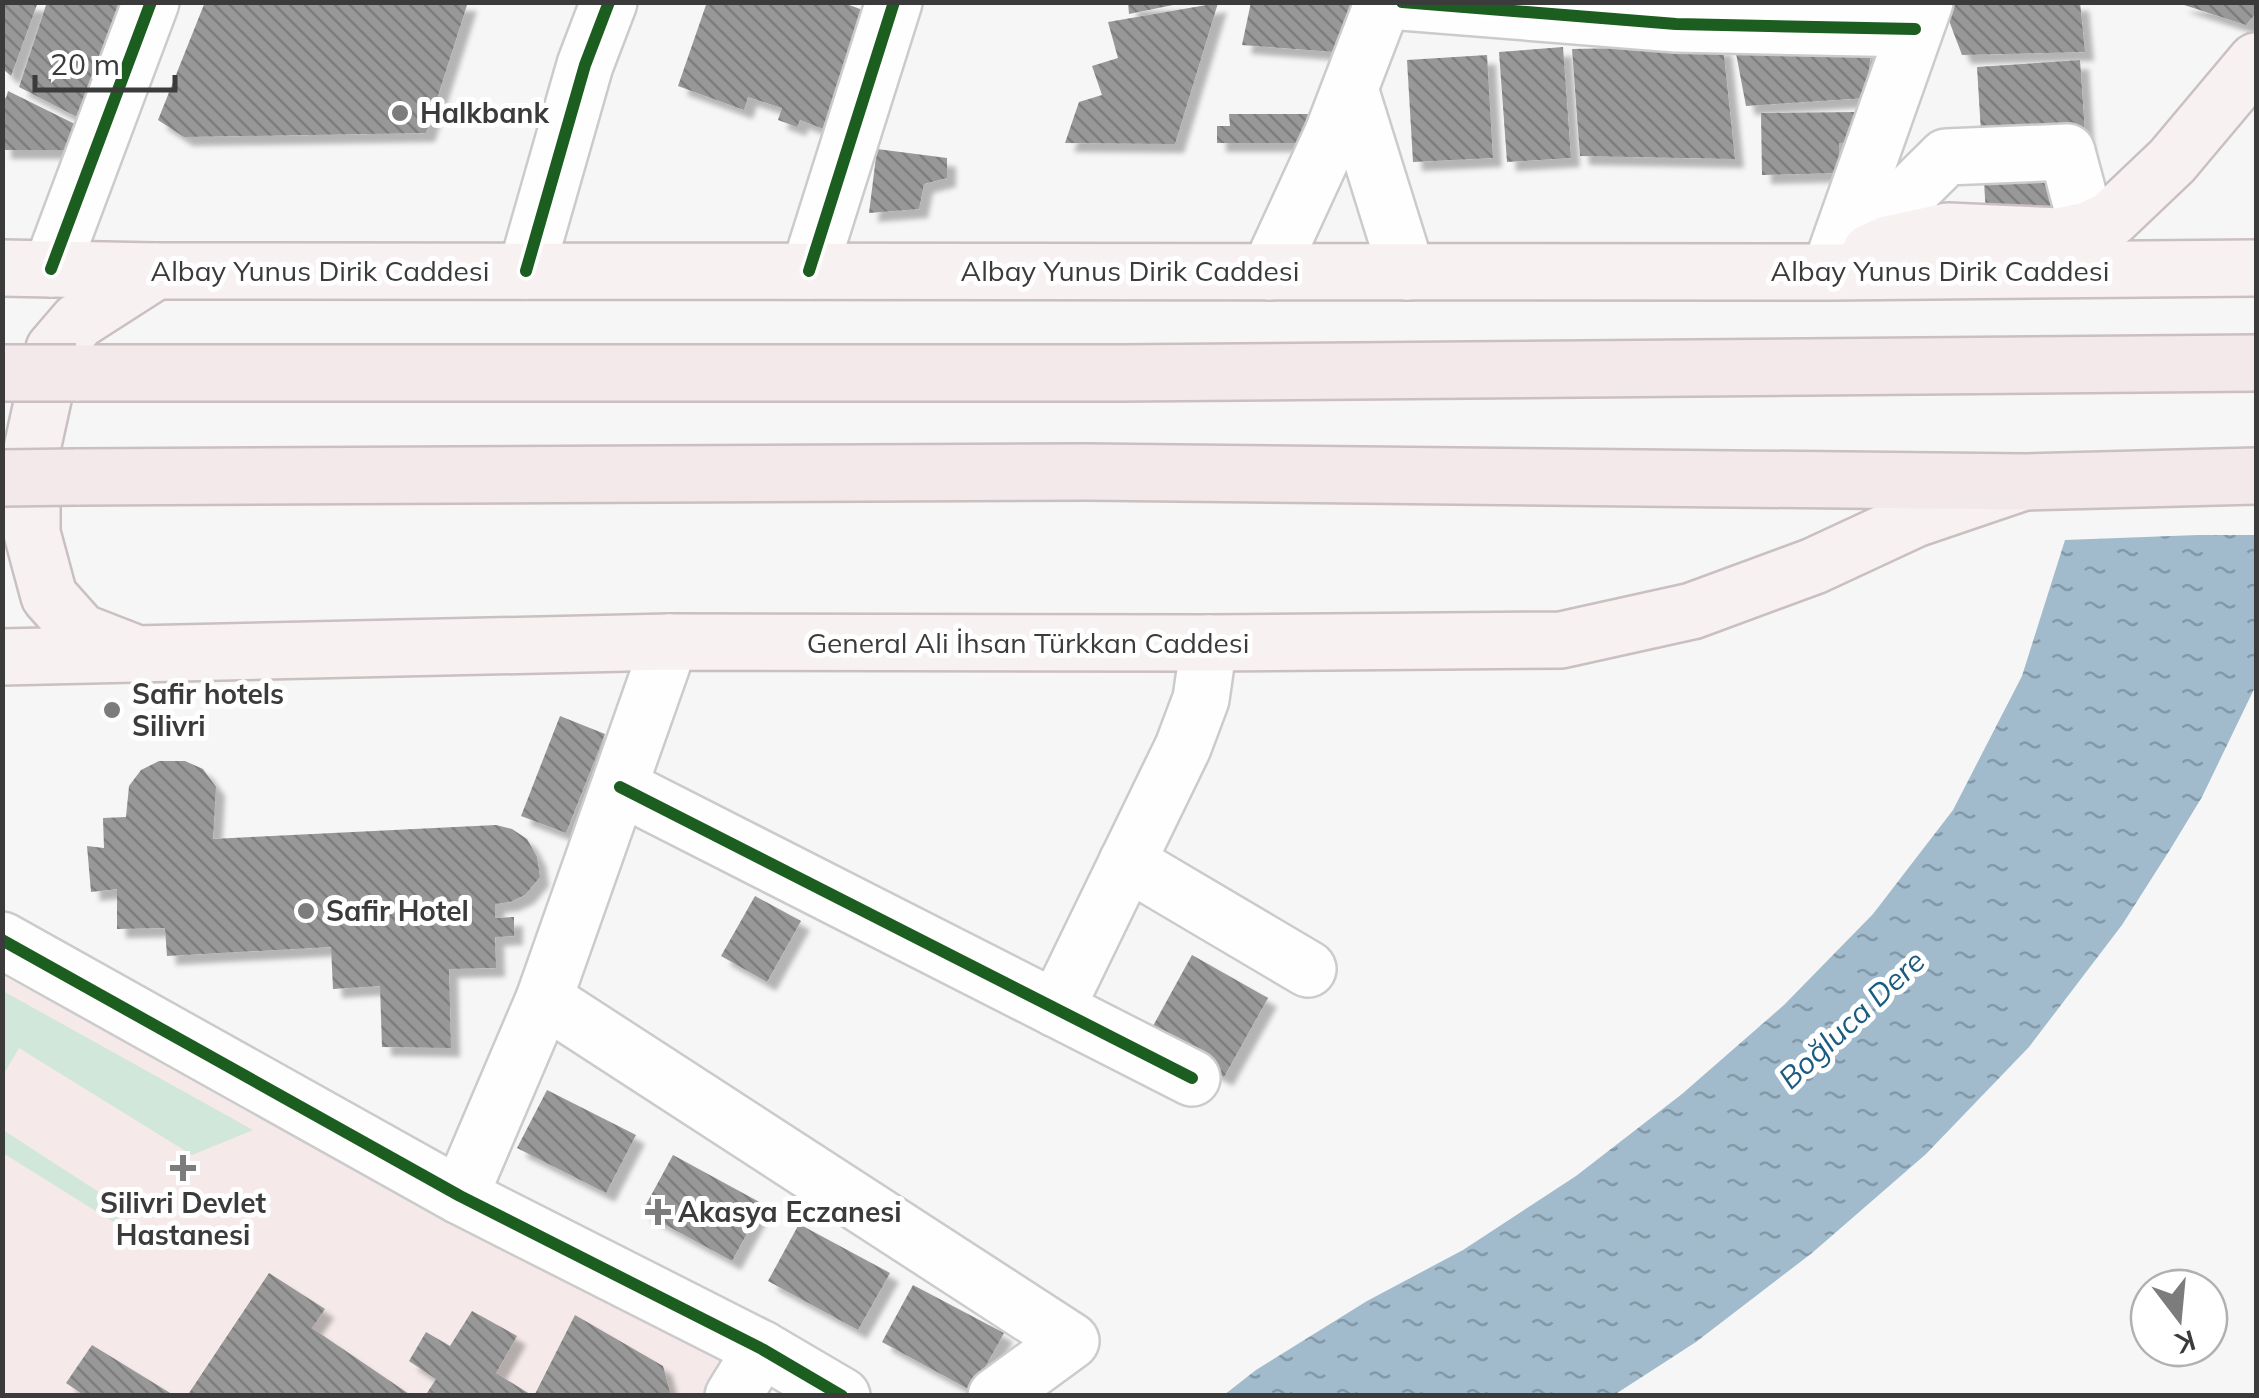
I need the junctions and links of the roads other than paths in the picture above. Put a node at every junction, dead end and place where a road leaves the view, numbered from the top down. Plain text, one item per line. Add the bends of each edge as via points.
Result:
1 (151, 2) edge
2 (610, 2) edge
3 (894, 2) edge
4 (1383, 2) edge
5 (1402, 2) edge
6 (1680, 13) edge
7 (1920, 16) edge
8 (2256, 61) edge
9 (1350, 90) junction
10 (2172, 161) junction
11 (2088, 230) junction
12 (27, 268) edge
13 (2243, 268) edge
14 (2173, 270) junction
15 (156, 271) junction
16 (526, 271) junction
17 (809, 271) junction
18 (1269, 272) junction
19 (1407, 272) junction
20 (1830, 272) junction
21 (2256, 363) edge
22 (2, 372) edge
23 (2, 397) edge
24 (2256, 476) edge
25 (2, 478) edge
26 (2026, 482) junction
27 (670, 642) junction
28 (1209, 643) junction
29 (136, 653) junction
30 (2, 657) edge
31 (620, 786) junction
32 (1127, 862) junction
33 (2, 940) edge
34 (1308, 969) dead end
35 (544, 999) junction
36 (1056, 1009) junction
37 (1192, 1078) dead end
38 (460, 1196) junction
39 (762, 1349) junction
40 (733, 1396) edge
41 (842, 1396) edge
42 (996, 1396) edge

1 - 12 street
2 - 16 street via 585,65
3 - 17 street
4 - 9 street
5 - 6 street
6 - 7 street
7 - 20 street
8 - 10 main road
9 - 18 street
9 - 19 street
10 - 11 main road
10 - 14 main road via 2154,248
11 - 20 main road via 2060,236 1948,232 1888,244
11 - 20 street via 2067,152 1946,156
12 - 15 main road, Albay Yunus Dirik Caddesi
12 - 23 main road
13 - 14 main road, Albay Yunus Dirik Caddesi
14 - 20 main road, Albay Yunus Dirik Caddesi
15 - 16 main road, Albay Yunus Dirik Caddesi
15 - 29 main road via 78,320 54,349 32,449 32,532 49,596 82,632
16 - 17 main road, Albay Yunus Dirik Caddesi
17 - 18 main road, Albay Yunus Dirik Caddesi
18 - 19 main road, Albay Yunus Dirik Caddesi
19 - 20 main road, Albay Yunus Dirik Caddesi
21 - 22 highway, bridge via 1121,373
24 - 26 highway
25 - 26 highway, bridge via 1106,472
26 - 28 main road, General Ali İhsan Türkkan Caddesi via 1915,519 1692,611 1561,640
27 - 28 main road, General Ali İhsan Türkkan Caddesi
27 - 29 main road, General Ali İhsan Türkkan Caddesi
27 - 31 street
28 - 32 street via 1201,699
29 - 30 main road, General Ali İhsan Türkkan Caddesi
31 - 35 street
31 - 36 street
32 - 34 street
32 - 36 street
33 - 38 street
35 - 38 street
35 - 42 street via 1071,1340
36 - 37 street
38 - 39 street
39 - 40 street
39 - 41 street

